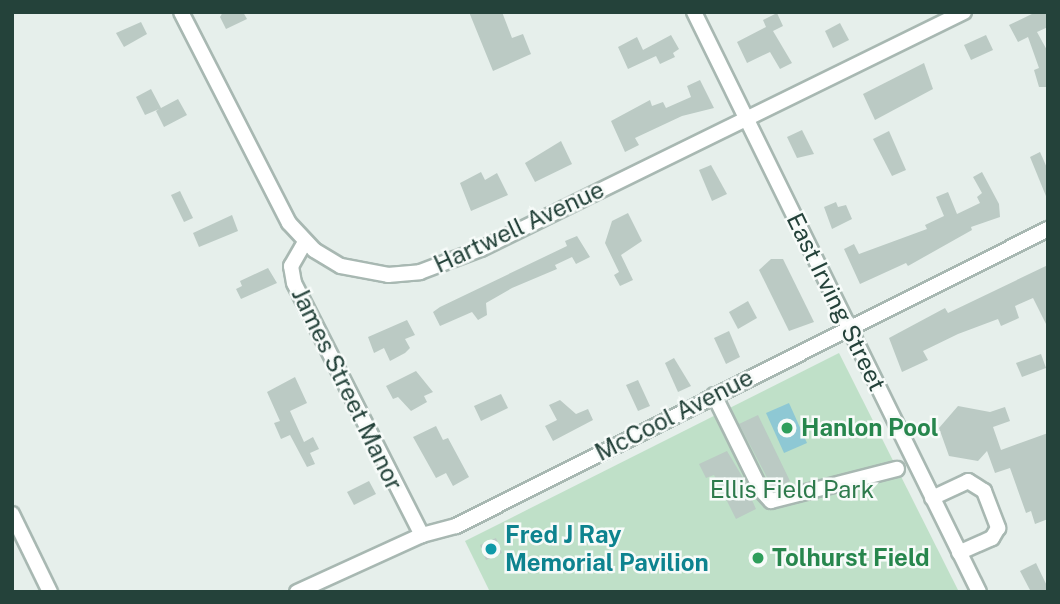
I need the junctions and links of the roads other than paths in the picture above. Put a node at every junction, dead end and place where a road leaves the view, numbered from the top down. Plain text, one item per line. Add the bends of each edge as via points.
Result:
1 (181, 12) edge
2 (694, 12) edge
3 (964, 12) edge
4 (746, 119) junction
5 (1048, 229) edge
6 (305, 242) junction
7 (848, 328) junction
8 (714, 395) junction
9 (897, 468) dead end
10 (932, 498) junction
11 (12, 514) edge
12 (422, 535) junction
13 (960, 553) junction
14 (50, 592) edge
15 (297, 592) edge
16 (979, 592) edge

1 - 6 street, Hartwell Avenue via 266,186
2 - 4 street, East Irving Street
3 - 4 street, Hartwell Avenue
4 - 6 street, Hartwell Avenue via 481,249 420,272 388,275 352,270
4 - 7 street, East Irving Street
5 - 7 street, McCool Avenue
6 - 12 street, James Street Manor via 291,266 294,283
7 - 8 street, McCool Avenue
7 - 10 street, East Irving Street
8 - 9 street via 761,490 771,500
8 - 12 street, McCool Avenue via 456,526
10 - 13 street, East Irving Street
10 - 13 street via 968,481 984,491 998,528 992,538
11 - 14 street
12 - 15 street, McCool Avenue
13 - 16 street, East Irving Street

